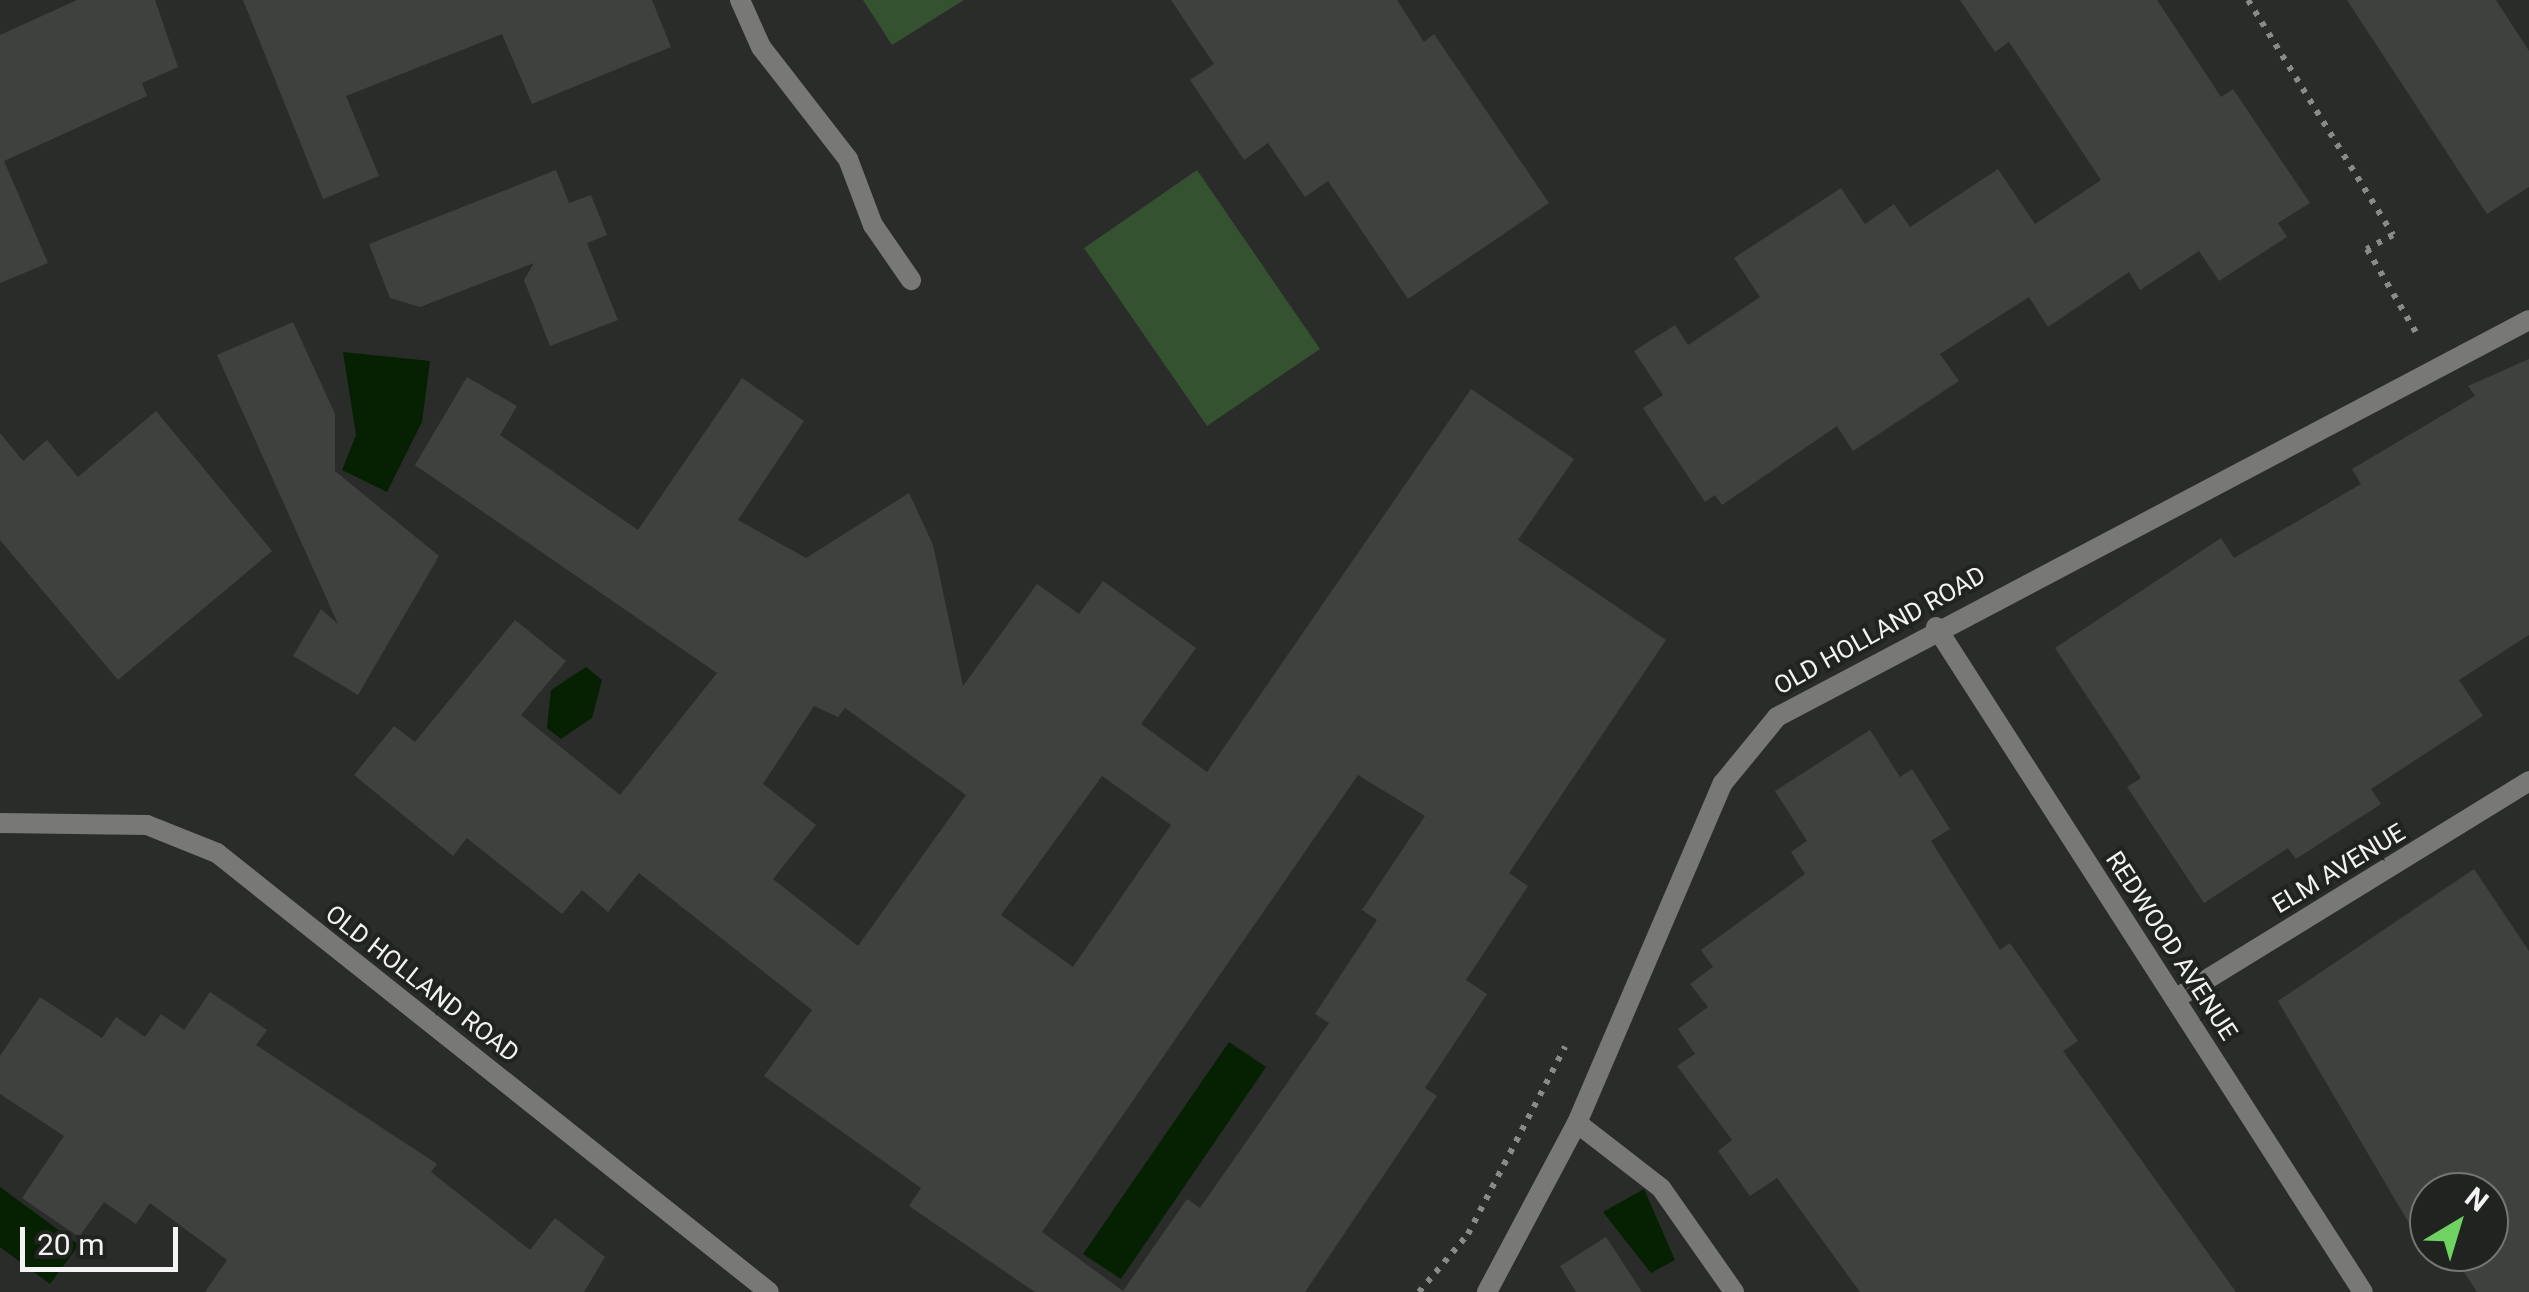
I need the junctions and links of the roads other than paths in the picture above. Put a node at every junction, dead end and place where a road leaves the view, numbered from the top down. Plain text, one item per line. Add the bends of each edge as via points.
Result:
1 (740, 0) edge
2 (911, 280) dead end
3 (2529, 320) edge
4 (1936, 627) junction
5 (2529, 781) edge
6 (0, 823) edge
7 (2175, 999) junction
8 (1577, 1123) junction
9 (770, 1292) edge
10 (1487, 1292) edge
11 (1734, 1292) edge
12 (2363, 1292) edge

1 - 2 street via 761,46 848,159 873,225
3 - 4 street, OLD HOLLAND ROAD
4 - 7 street, REDWOOD AVENUE
4 - 8 street, OLD HOLLAND ROAD via 1776,717 1723,782
5 - 7 street, ELM AVENUE
6 - 9 street, OLD HOLLAND ROAD via 147,825 217,854
7 - 12 street, REDWOOD AVENUE
8 - 10 street, OLD HOLLAND ROAD
8 - 11 street via 1661,1188

